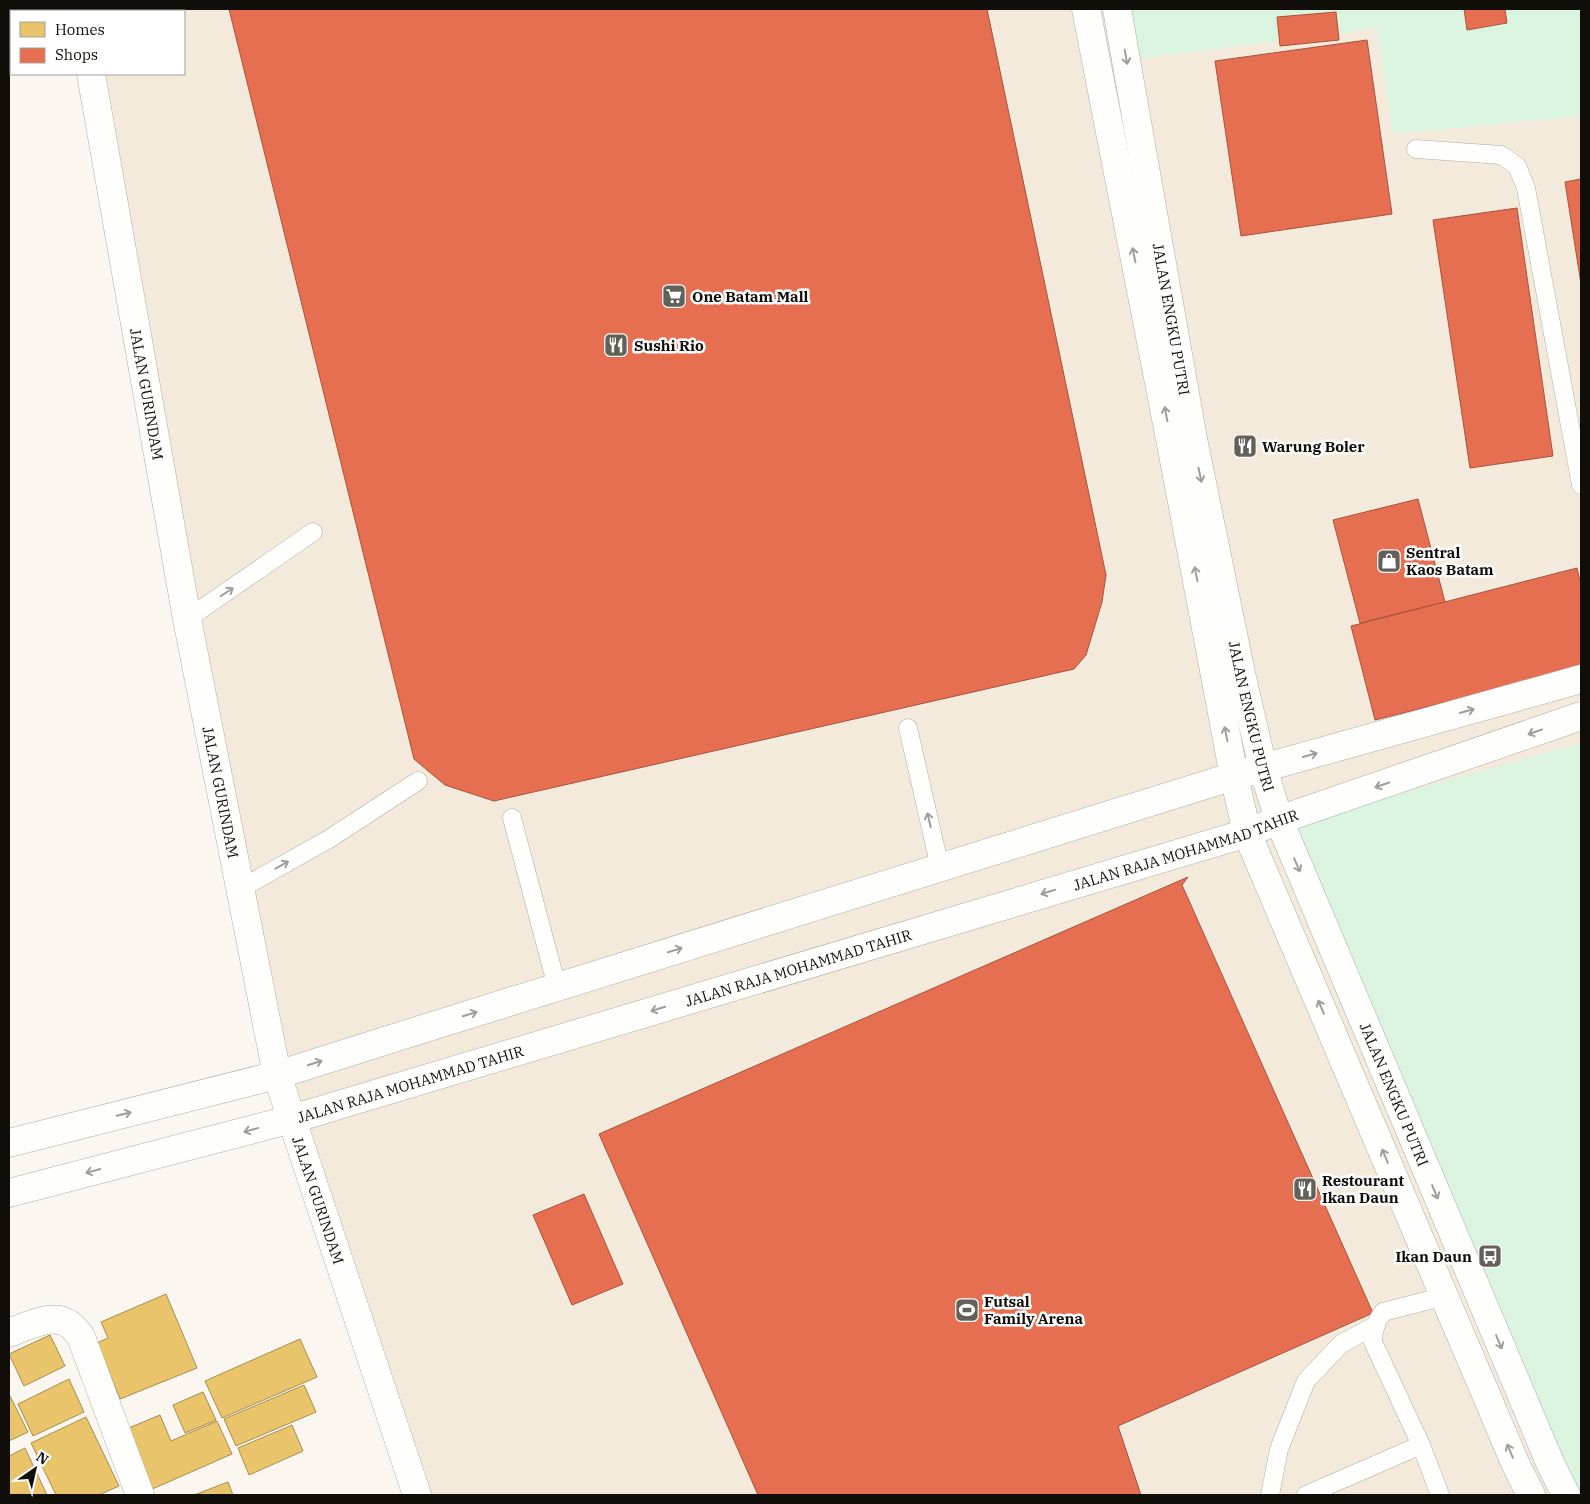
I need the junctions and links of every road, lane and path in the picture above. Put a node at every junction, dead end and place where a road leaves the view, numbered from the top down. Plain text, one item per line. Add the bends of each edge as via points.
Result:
1 (1086, 9) edge
2 (1117, 9) edge
3 (92, 75) edge
4 (1416, 149) dead end
5 (1581, 485) edge
6 (313, 532) dead end
7 (187, 619) junction
8 (1581, 678) edge
9 (1581, 716) edge
10 (908, 728) dead end
11 (1263, 768) junction
12 (1234, 776) junction
13 (418, 781) dead end
14 (512, 818) dead end
15 (1278, 820) junction
16 (1247, 833) junction
17 (940, 868) junction
18 (240, 889) junction
19 (557, 987) junction
20 (277, 1076) junction
21 (292, 1119) junction
22 (9, 1143) edge
23 (9, 1193) edge
24 (1445, 1296) junction
25 (1376, 1325) junction
26 (9, 1333) edge
27 (1421, 1445) junction
28 (139, 1495) edge
29 (417, 1495) edge
30 (1270, 1495) edge
31 (1306, 1495) edge
32 (1440, 1495) edge
33 (1530, 1495) edge
34 (1566, 1495) edge

12 -> 1 main road, JALAN ENGKU PUTRI
2 -> 11 main road, JALAN ENGKU PUTRI via 1193,439
3 - 7 main road, JALAN GURINDAM
4 - 5 lane via 1501,155 1517,166 1526,188
7 -> 6 lane
7 - 18 main road, JALAN GURINDAM
11 -> 8 main road
9 -> 15 main road, JALAN RAJA MOHAMMAD TAHIR
17 -> 10 lane
11 - 12 main road
11 - 15 main road, JALAN ENGKU PUTRI
12 - 16 main road, JALAN ENGKU PUTRI
12 - 17 main road
18 -> 13 lane via 328,839
14 - 19 lane
15 - 16 main road, JALAN RAJA MOHAMMAD TAHIR
15 -> 34 main road, JALAN ENGKU PUTRI
16 -> 21 main road, JALAN RAJA MOHAMMAD TAHIR
24 -> 16 main road, JALAN ENGKU PUTRI
19 -> 17 main road
18 - 20 main road, JALAN GURINDAM
20 -> 19 main road
20 - 21 main road, JALAN GURINDAM
22 -> 20 main road
21 -> 23 main road, JALAN RAJA MOHAMMAD TAHIR
21 - 29 main road, JALAN GURINDAM
24 - 25 lane via 1383,1312
33 -> 24 main road, JALAN ENGKU PUTRI
25 - 27 lane via 1374,1342
25 - 30 lane via 1341,1344 1306,1381 1279,1449
26 - 28 main road via 44,1321 60,1320 72,1326 82,1337
27 - 31 lane
27 - 32 lane

